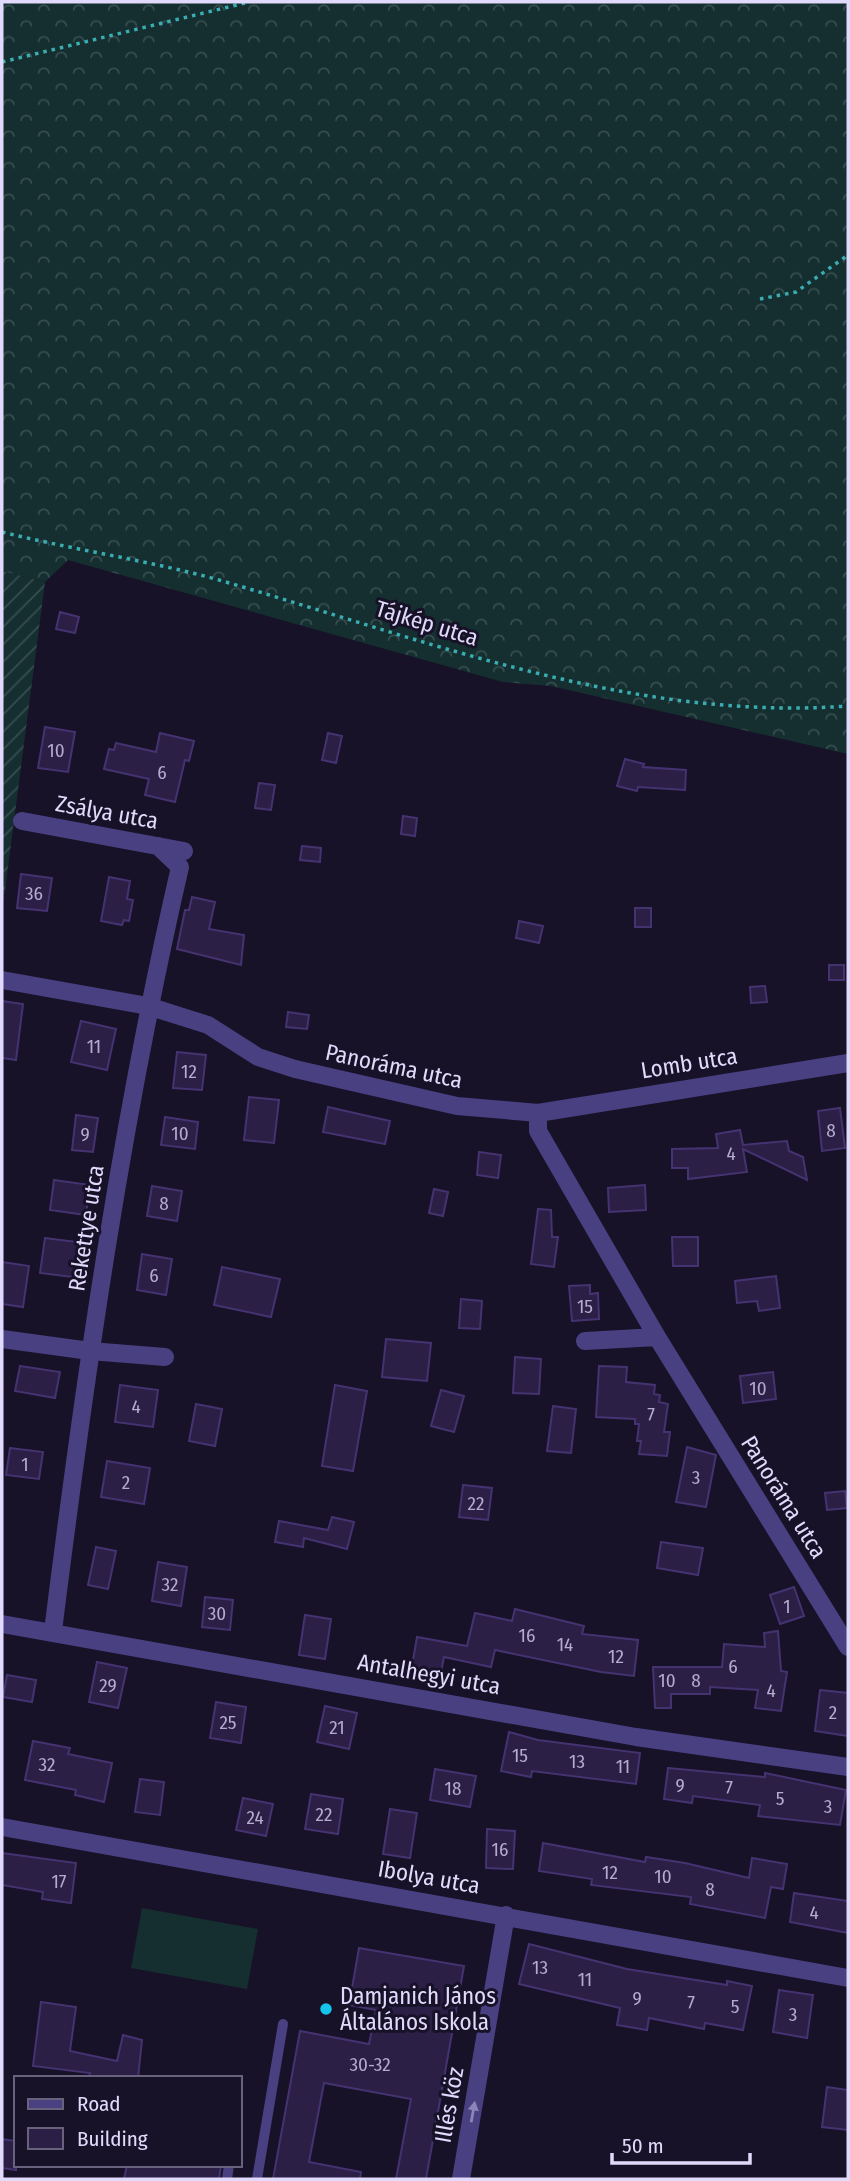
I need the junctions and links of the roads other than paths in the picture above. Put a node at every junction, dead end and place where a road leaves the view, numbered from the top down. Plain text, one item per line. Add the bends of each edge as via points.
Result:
1 (22, 821) dead end
2 (158, 846) junction
3 (184, 851) dead end
4 (2, 980) edge
5 (148, 1006) junction
6 (848, 1063) edge
7 (538, 1112) junction
8 (657, 1336) junction
9 (2, 1339) edge
10 (585, 1341) dead end
11 (90, 1351) junction
12 (165, 1357) dead end
13 (2, 1624) edge
14 (53, 1631) junction
15 (848, 1647) edge
16 (848, 1767) edge
17 (2, 1827) edge
18 (506, 1915) junction
19 (848, 1978) edge
20 (283, 2024) dead end
21 (257, 2179) edge
22 (461, 2179) edge

1 - 2 street, Zsálya utca
2 - 3 street, Zsálya utca
2 - 5 street, Rekettye utca via 180,867
4 - 5 street, Panoráma utca
5 - 7 street, Panoráma utca via 208,1025 258,1057 295,1069 457,1106
5 - 11 street, Rekettye utca
6 - 7 street, Lomb utca
7 - 8 street, Panoráma utca via 538,1131
8 - 10 street
8 - 15 street, Panoráma utca
9 - 11 street
11 - 12 street
11 - 14 street, Rekettye utca
13 - 14 street, Antalhegyi utca
14 - 16 street, Antalhegyi utca via 636,1737
17 - 18 street, Ibolya utca
18 - 19 street, Ibolya utca
22 -> 18 street, Illés köz
20 - 21 lane

